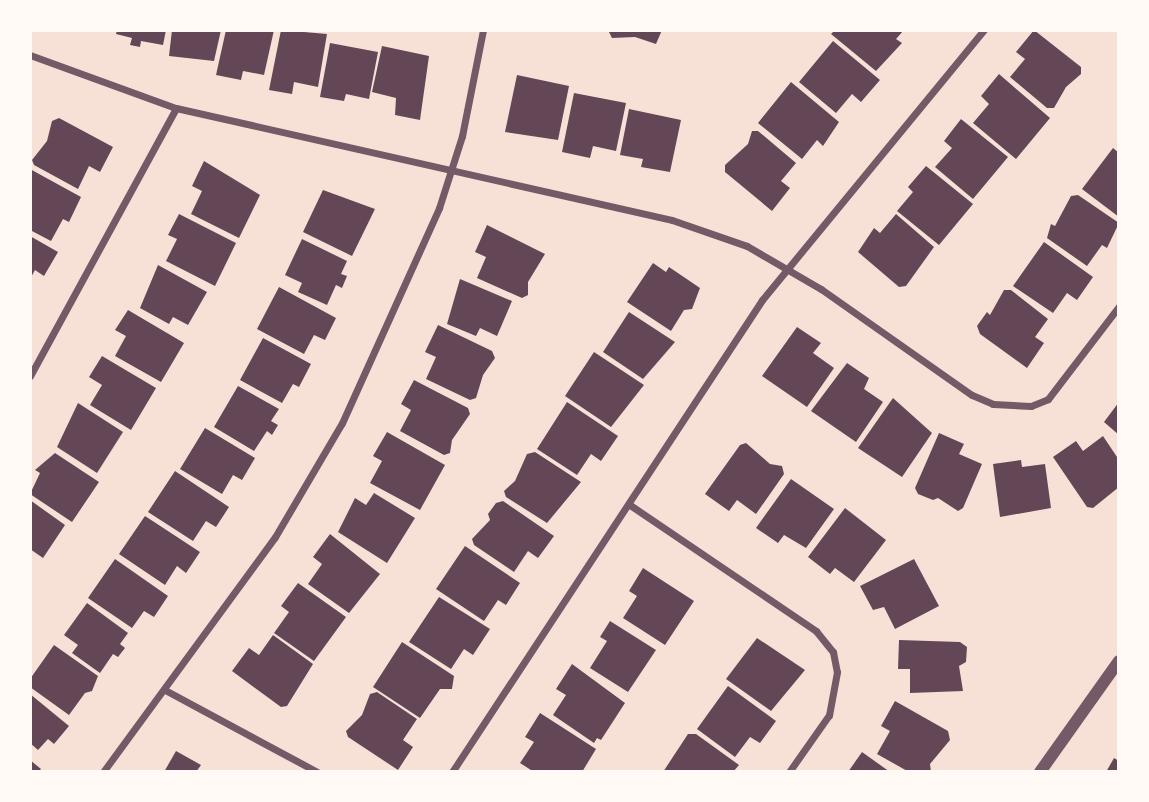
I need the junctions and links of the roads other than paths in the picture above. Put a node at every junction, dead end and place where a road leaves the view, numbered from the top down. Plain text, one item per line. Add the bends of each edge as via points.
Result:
1 (483, 30) edge
2 (984, 30) edge
3 (30, 55) edge
4 (176, 108) junction
5 (451, 170) junction
6 (787, 269) junction
7 (1119, 306) edge
8 (30, 376) edge
9 (630, 505) junction
10 (1119, 661) edge
11 (165, 690) junction
12 (103, 772) edge
13 (317, 772) edge
14 (452, 772) edge
15 (789, 772) edge
16 (1040, 772) edge

1 - 5 street
2 - 6 street
3 - 4 street
4 - 5 street
4 - 8 street
5 - 6 street via 672,220 747,246
5 - 11 street via 439,208 342,423 275,537
6 - 7 street via 972,395 1012,408 1048,399
6 - 9 street
9 - 14 street
9 - 15 street via 816,631 832,652 837,672 829,715
10 - 16 street
11 - 12 street
11 - 13 street

